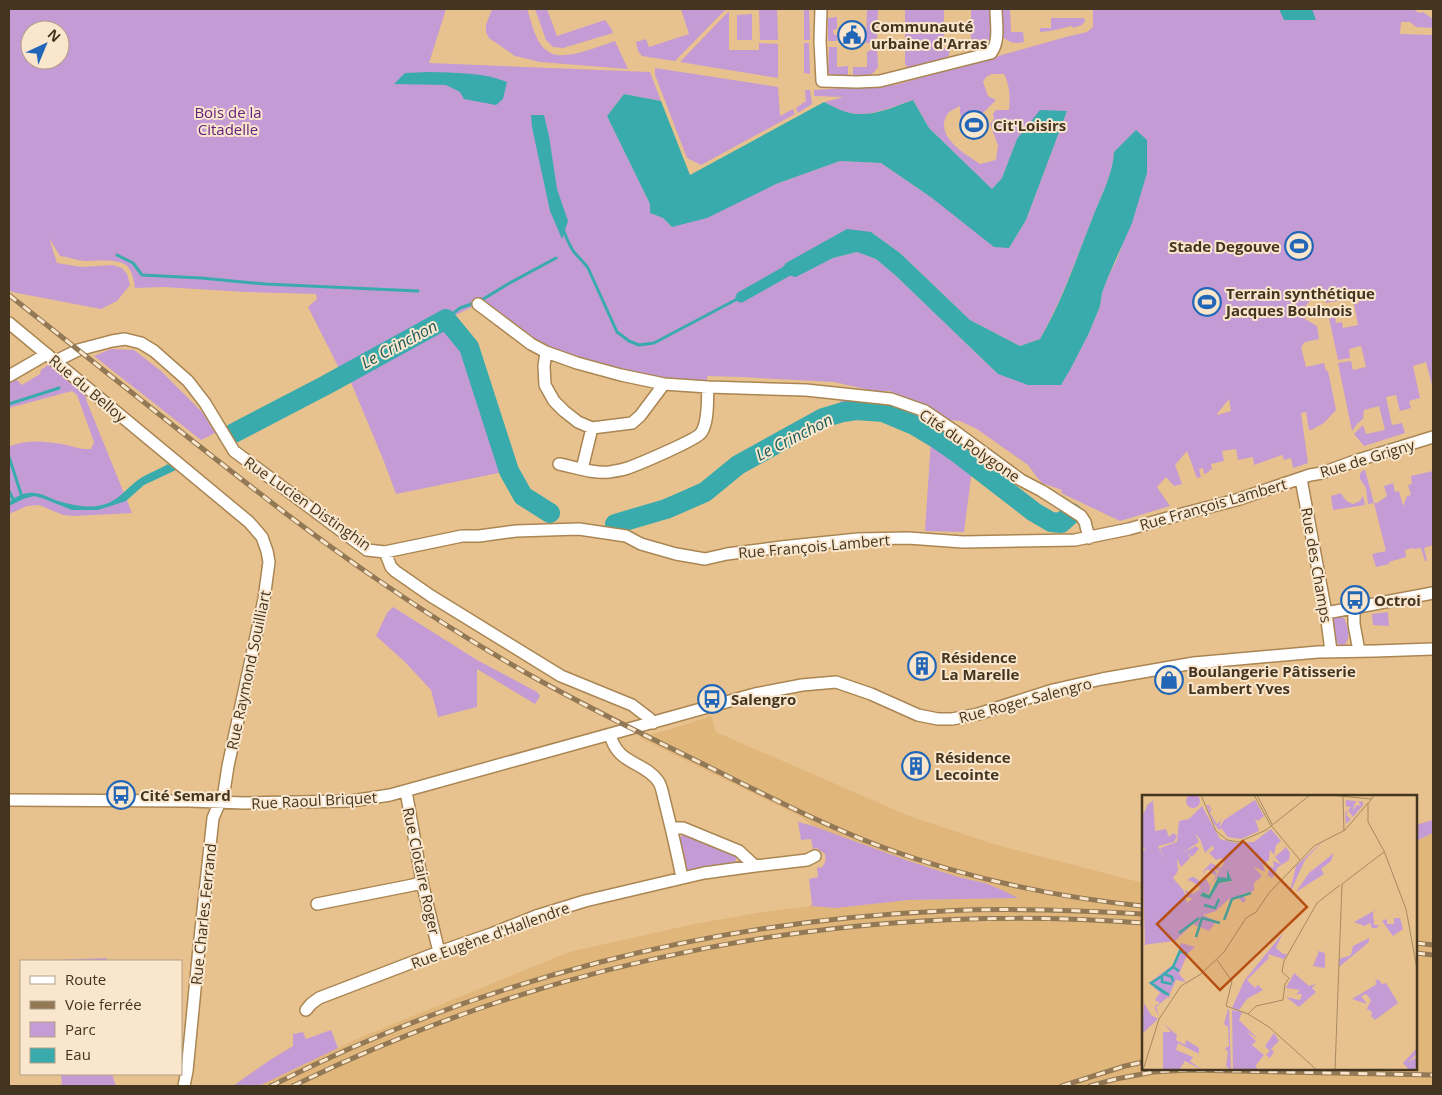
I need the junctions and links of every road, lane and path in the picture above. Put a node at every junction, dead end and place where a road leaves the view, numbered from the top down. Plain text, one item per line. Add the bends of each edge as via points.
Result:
1 (821, 9) edge
2 (996, 9) edge
3 (478, 304) dead end
4 (9, 322) edge
5 (546, 352) junction
6 (51, 357) junction
7 (9, 376) edge
8 (664, 384) junction
9 (708, 387) junction
10 (592, 428) junction
11 (1433, 437) edge
12 (559, 464) dead end
13 (582, 469) junction
14 (1301, 479) junction
15 (262, 538) joint
16 (1089, 538) junction
17 (385, 552) junction
18 (1433, 593) edge
19 (1354, 608) junction
20 (1326, 613) junction
21 (1433, 649) edge
22 (1331, 651) junction
23 (1359, 651) junction
24 (653, 723) junction
25 (610, 734) junction
26 (406, 791) junction
27 (9, 800) edge
28 (219, 803) junction
29 (672, 828) junction
30 (815, 856) dead end
31 (754, 866) junction
32 (682, 878) junction
33 (422, 882) junction
34 (317, 904) dead end
35 (438, 952) junction
36 (306, 1010) dead end
37 (184, 1086) edge

1 - 2 street via 822,81 857,82 880,81 991,53 997,40
3 - 5 street, Cité du Polygone
4 - 6 street, Rue du Belloy
5 - 8 street, Cité du Polygone via 621,375
5 - 10 street via 545,385 554,400 578,422
6 - 7 street, Rue Lucien Distinghin
6 - 15 street, Rue du Belloy via 249,522
6 - 17 street, Rue Lucien Distinghin via 112,341 125,339 141,343 188,381 205,402 234,451 368,550
8 - 9 street, Cité du Polygone
8 - 10 street via 632,423
9 - 13 street via 704,428 700,435 627,468 608,472
9 - 16 street, Cité du Polygone via 863,395 891,399 924,411 1021,480 1081,516
10 - 13 street
11 - 14 street, Rue de Grigny
12 - 13 street
14 - 16 street, Rue François Lambert via 1236,500
14 - 20 street, Rue des Champs
15 - 28 street, Rue Raymond Souilliart via 269,562 264,599 224,792
16 - 17 street, Rue François Lambert via 963,542 858,539 705,559 667,552 626,536 579,529 462,536
17 - 24 street, Rue Lucien Distinghin via 395,572 431,596 560,676 632,705
18 - 19 street
19 - 20 street
19 - 23 street, Rue des Champs
20 - 22 street, Rue des Champs
21 - 23 street, Rue Roger Salengro
22 - 23 street, Rue Roger Salengro
22 - 24 street, Rue Roger Salengro via 1194,663 1102,679 1053,690 960,719 938,720 918,715 836,682 754,694
24 - 25 street, Rue Roger Salengro
25 - 26 street, Rue Raoul Briquet
25 - 29 street via 620,753 659,781
26 - 28 street, Rue Raoul Briquet via 350,801
26 - 33 street, Rue Clotaire Roger
27 - 28 street, Rue Raoul Briquet
28 - 37 street, Rue Charles Ferrand via 213,818
29 - 31 street via 683,828 739,851
29 - 32 street
30 - 31 street, Rue Eugène d'Hallendre via 807,860
31 - 32 street, Rue Eugène d'Hallendre
32 - 35 street, Rue Eugène d'Hallendre via 585,901
33 - 34 street
33 - 35 street, Rue Clotaire Roger
35 - 36 street, Rue Eugène d'Hallendre via 319,998

